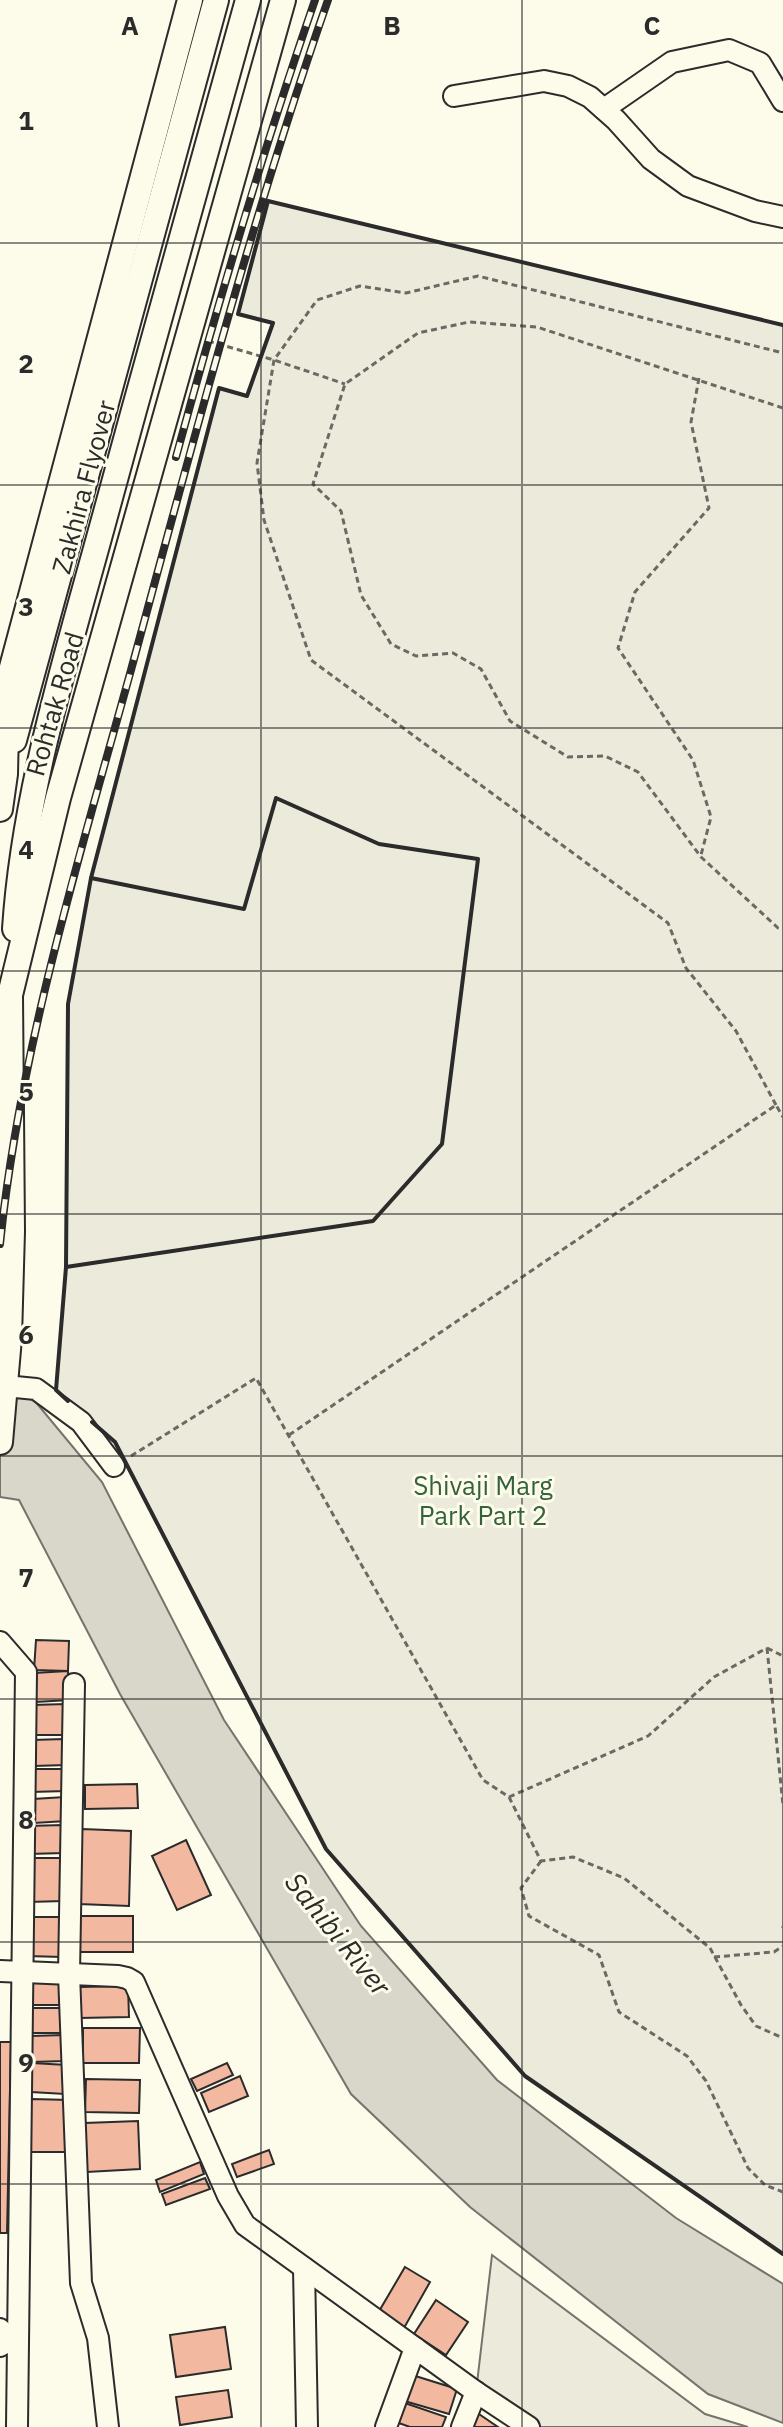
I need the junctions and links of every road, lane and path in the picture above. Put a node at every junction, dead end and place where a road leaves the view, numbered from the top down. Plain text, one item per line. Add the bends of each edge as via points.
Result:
1 (190, 0) edge
2 (216, 0) edge
3 (248, 0) edge
4 (283, 0) edge
5 (454, 96) dead end
6 (783, 101) edge
7 (604, 109) junction
8 (783, 217) edge
9 (188, 336) junction
10 (783, 353) edge
11 (274, 360) junction
12 (699, 378) junction
13 (345, 384) junction
14 (783, 408) edge
15 (5, 774) junction
16 (0, 809) edge
17 (701, 857) junction
18 (783, 929) edge
19 (10, 995) junction
20 (776, 1105) junction
21 (783, 1117) edge
22 (5, 1386) junction
23 (289, 1435) junction
24 (0, 1442) edge
25 (114, 1466) joint
26 (0, 1642) edge
27 (767, 1648) junction
28 (783, 1656) edge
29 (74, 1684) dead end
30 (509, 1797) junction
31 (783, 1805) edge
32 (541, 1861) junction
33 (783, 1946) edge
34 (714, 1957) junction
35 (0, 1971) edge
36 (21, 1972) junction
37 (69, 1974) junction
38 (783, 2038) edge
39 (783, 2192) edge
40 (304, 2268) junction
41 (7, 2339) edge
42 (415, 2348) junction
43 (476, 2392) junction
44 (17, 2427) edge
45 (108, 2427) edge
46 (307, 2427) edge
47 (386, 2427) edge
48 (462, 2427) edge
49 (529, 2427) edge

1 - 15 main road, Rohtak Road via 7,686
2 - 15 main road, Zakhira Flyover
3 - 19 main road, Zakhira Flyover via 35,780 18,884
4 - 9 main road, Rohtak Road
5 - 7 street via 544,81 568,86
6 - 7 street via 760,63 729,50 672,62
7 - 8 street via 651,159 688,186
9 - 11 path
9 - 19 main road, Rohtak Road via 58,798
10 - 11 path via 478,276 406,293 360,286 317,300
11 - 13 path
11 - 20 path via 257,463 264,520 311,660 668,923 686,968 736,1031
12 - 13 path via 537,327 469,322 418,333
12 - 14 path
12 - 17 path via 691,422 709,508 635,592 618,648 693,760 711,817
13 - 17 path via 313,484 341,511 361,595 391,644 416,656 453,653 481,669 510,721 568,757 605,756 638,772
15 - 16 main road, Rohtak Road
17 - 18 path
19 - 22 main road, Rohtak Road via 12,1231
20 - 21 path
20 - 23 path
22 - 24 main road, Rohtak Road
22 - 25 street via 36,1389 81,1422
23 - 25 path via 256,1378
23 - 30 path via 483,1780
26 - 36 street via 26,1672
27 - 28 path
27 - 30 path via 714,1677 648,1736
27 - 31 path
29 - 37 street
30 - 32 path
32 - 34 path via 573,1857 624,1878 710,1948
32 - 39 path via 521,1888 529,1916 599,1955 619,2012 687,2056 706,2081 748,2168 765,2185
33 - 34 path via 774,1952
34 - 38 path via 756,2026
35 - 36 street
36 - 37 street
36 - 41 street
37 - 40 street via 118,1976 134,1982 236,2211 245,2225
37 - 45 street via 81,2283 98,2338
40 - 42 street
40 - 46 street
41 - 44 street
42 - 43 street
42 - 47 street
43 - 48 street
43 - 49 street

